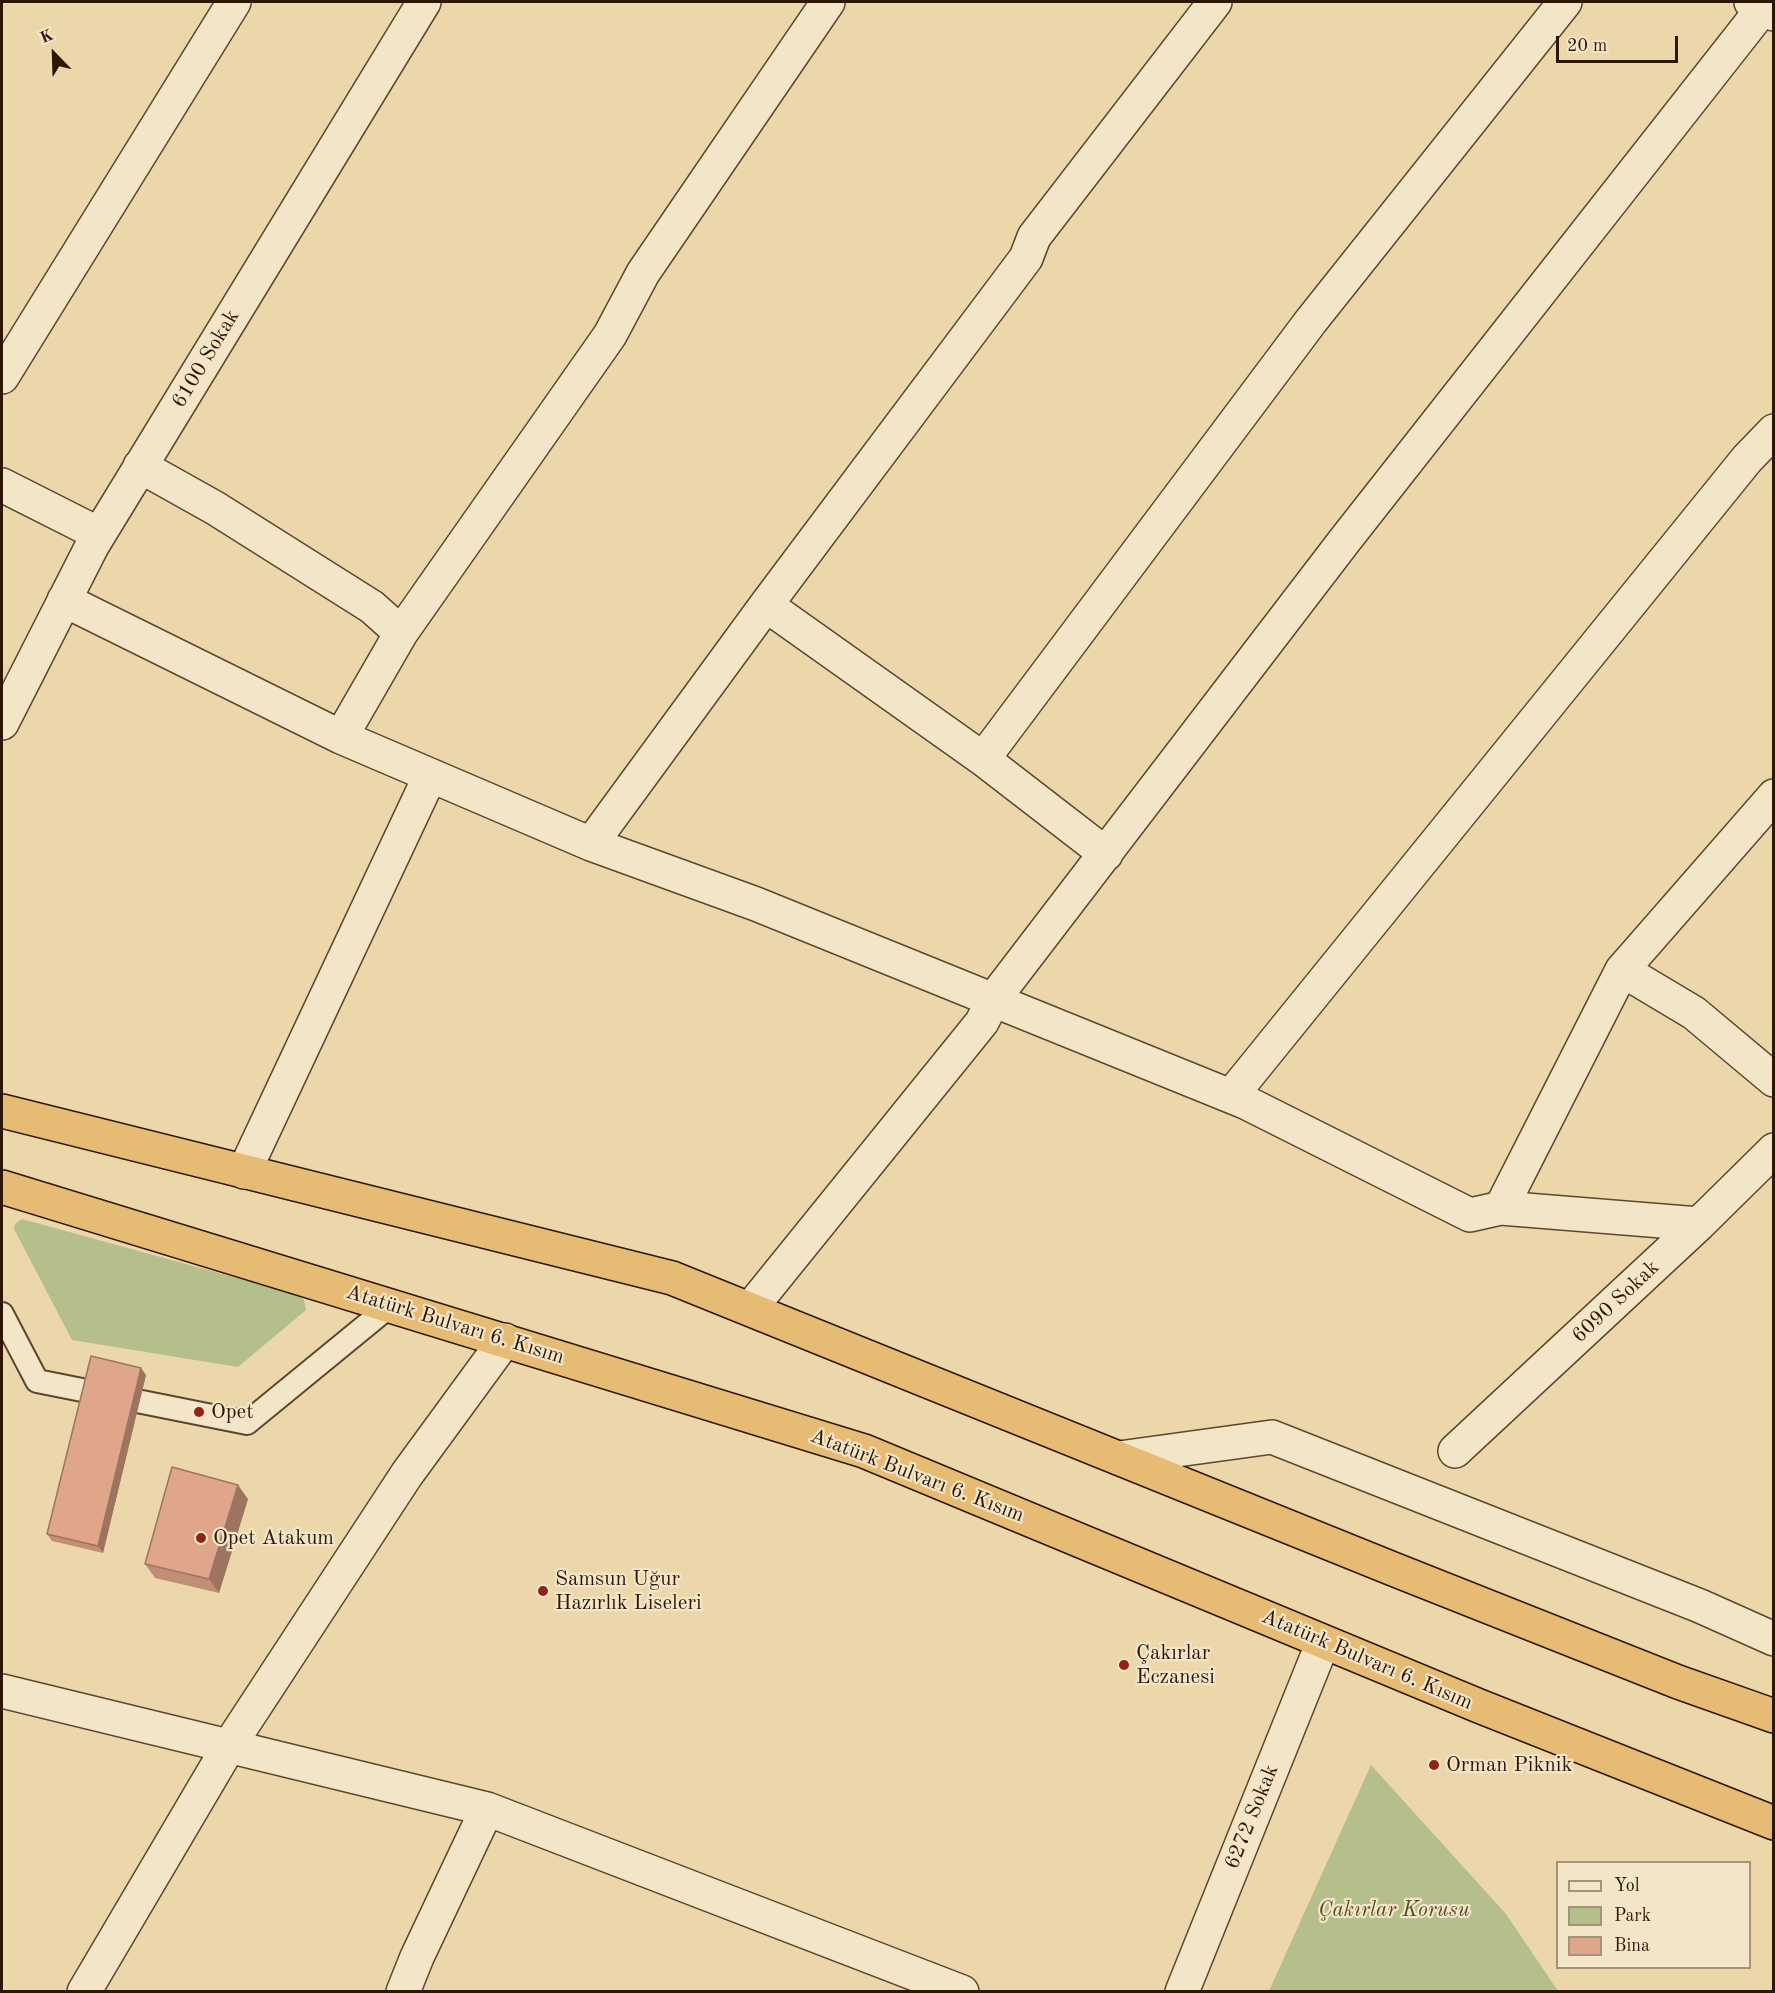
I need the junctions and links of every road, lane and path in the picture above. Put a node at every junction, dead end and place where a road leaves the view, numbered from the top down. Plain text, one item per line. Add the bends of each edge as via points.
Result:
1 (234, 2) edge
2 (424, 2) edge
3 (828, 2) edge
4 (1215, 2) edge
5 (1565, 2) edge
6 (1763, 8) edge
7 (2, 377) edge
8 (1773, 431) edge
9 (140, 466) junction
10 (2, 485) edge
11 (99, 534) junction
12 (64, 600) junction
13 (766, 605) junction
14 (401, 633) junction
15 (2, 723) edge
16 (341, 737) junction
17 (983, 759) junction
18 (430, 776) junction
19 (1773, 796) edge
20 (591, 844) junction
21 (1106, 854) junction
22 (1622, 970) junction
23 (993, 1000) junction
24 (1773, 1080) edge
25 (1231, 1096) junction
26 (2, 1111) edge
27 (1773, 1150) edge
28 (244, 1172) junction
29 (2, 1187) edge
30 (1501, 1208) junction
31 (1700, 1224) junction
32 (391, 1305) junction
33 (750, 1309) junction
34 (2, 1314) edge
35 (505, 1340) junction
36 (1455, 1452) dead end
37 (1119, 1458) junction
38 (1773, 1640) edge
39 (1323, 1642) junction
40 (2, 1691) edge
41 (1773, 1716) edge
42 (229, 1746) junction
43 (487, 1809) junction
44 (1773, 1823) edge
45 (84, 1992) edge
46 (403, 1992) edge
47 (962, 1992) edge
48 (1182, 1992) edge

1 - 7 street
2 - 9 street, 6100 Sokak
3 - 14 street via 643,273 610,335
4 - 13 street via 1034,237 1026,258
5 - 17 street via 1311,321
6 - 21 street via 1345,540
8 - 25 street
9 - 11 street, 6100 Sokak
9 - 14 street via 215,508 372,607
10 - 11 street
11 - 12 street, 6100 Sokak
12 - 15 street, 6100 Sokak
12 - 16 street
13 - 17 street
13 - 20 street
14 - 16 street
16 - 18 street
17 - 21 street
18 - 20 street
18 - 28 street
19 - 22 street
20 - 23 street via 756,904
21 - 23 street
22 - 24 street via 1694,1013
22 - 30 street
23 - 25 street
23 - 33 street via 982,1022
25 - 30 street via 1470,1215
26 - 28 highway
27 - 31 street, 6090 Sokak
28 - 33 highway via 672,1278
29 - 32 highway, Atatürk Bulvarı 6. Kısım
30 - 31 street
31 - 36 street, 6090 Sokak
32 - 34 lane via 247,1423 37,1381
32 - 35 highway, Atatürk Bulvarı 6. Kısım
33 - 37 highway
35 - 39 highway, Atatürk Bulvarı 6. Kısım via 864,1451
35 - 42 street via 407,1474
37 - 38 street via 1272,1437 1700,1606
37 - 41 highway via 1678,1682
39 - 44 highway, Atatürk Bulvarı 6. Kısım
39 - 48 street, 6272 Sokak
40 - 42 street
42 - 43 street
42 - 45 street
43 - 46 street
43 - 47 street

